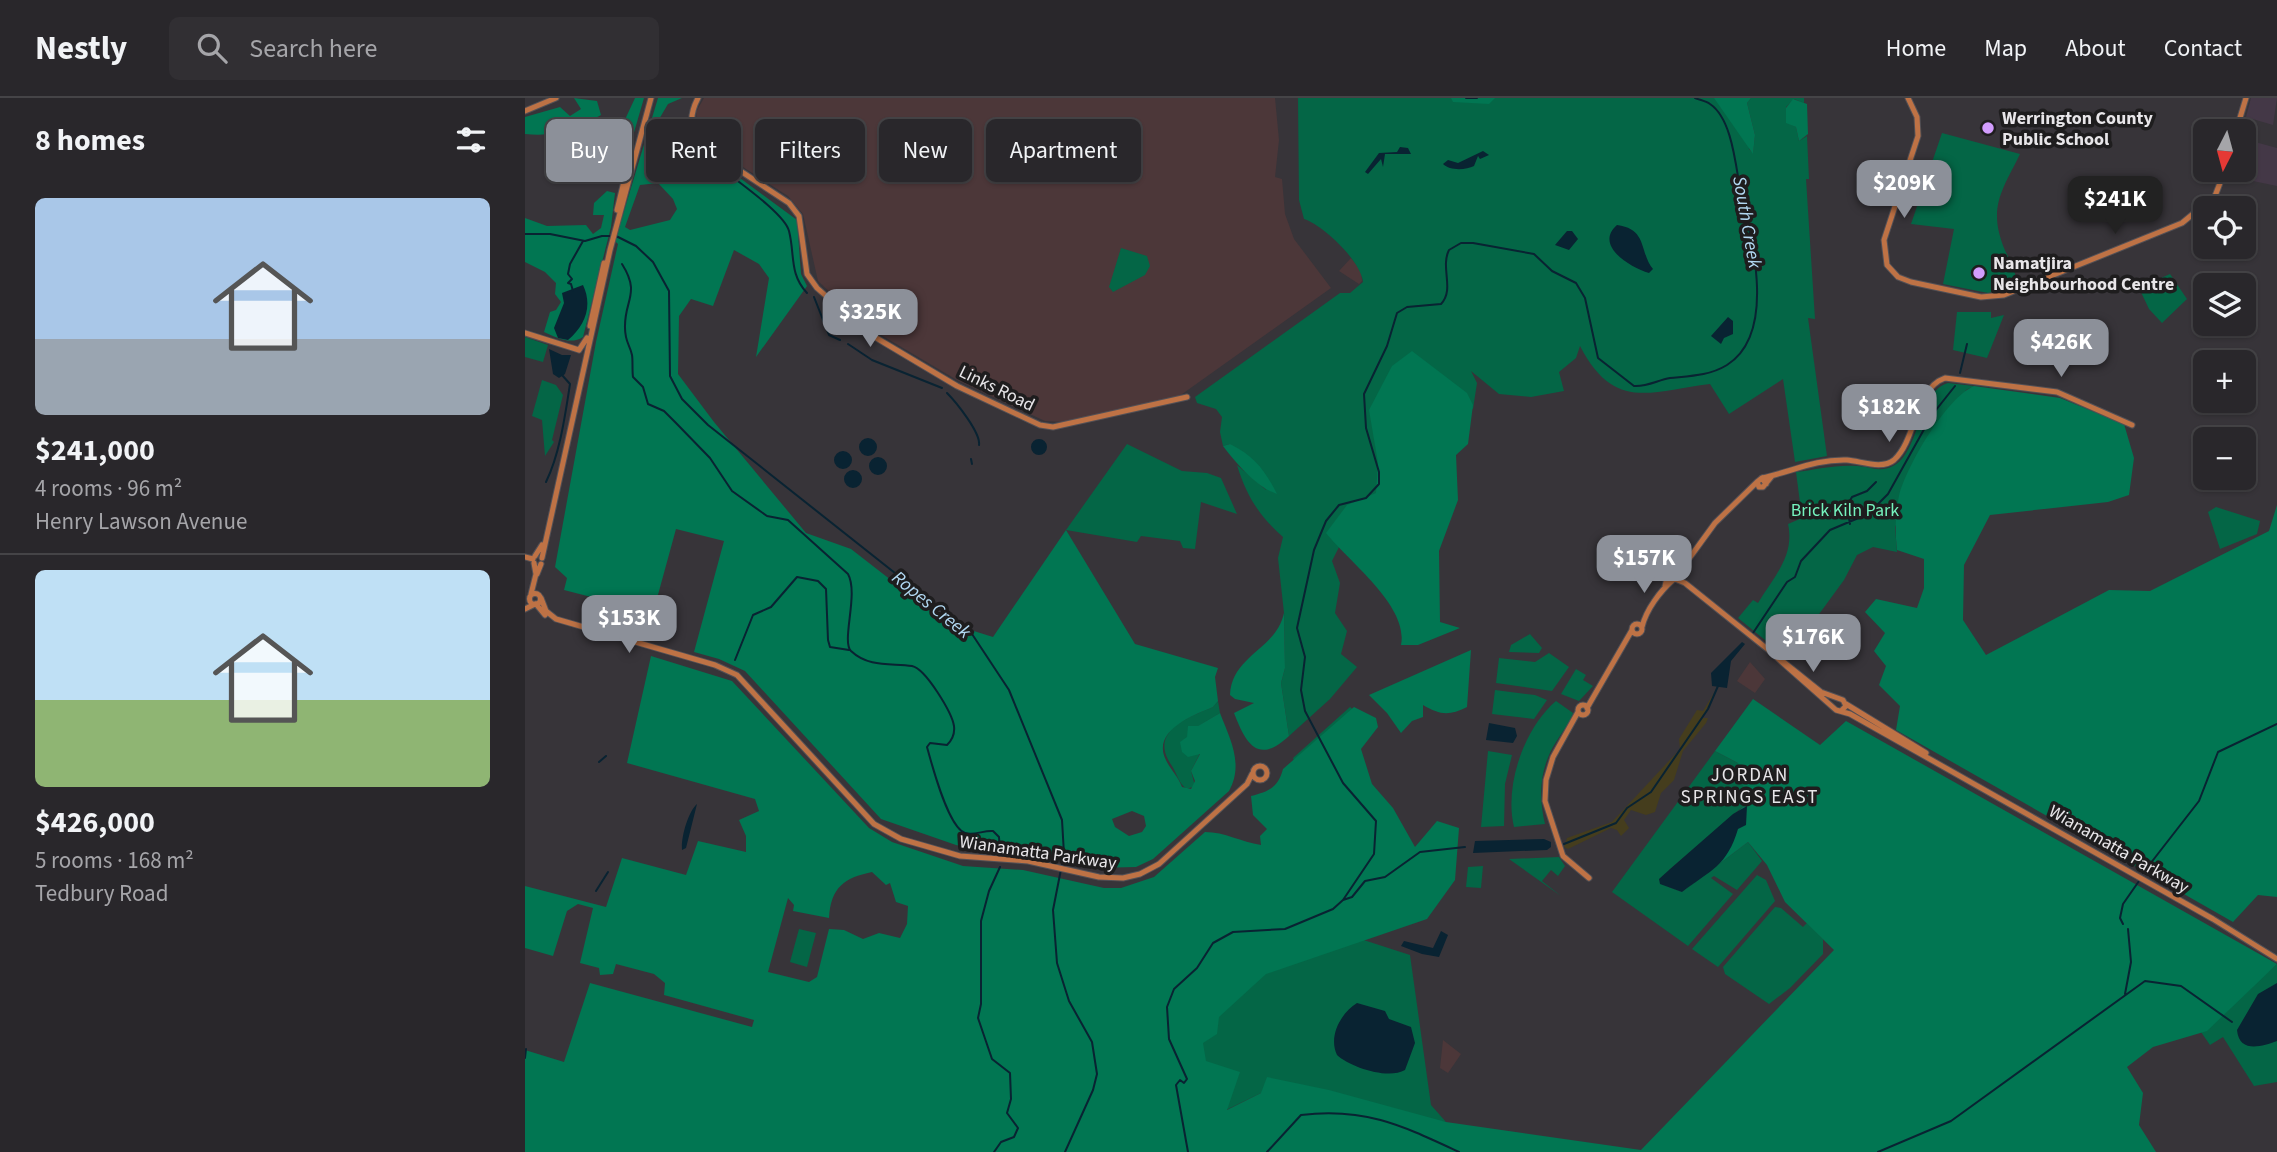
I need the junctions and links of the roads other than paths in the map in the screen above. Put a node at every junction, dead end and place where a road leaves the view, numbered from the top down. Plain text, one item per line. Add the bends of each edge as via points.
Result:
1 (556, 98) edge
2 (649, 98) edge
3 (698, 98) edge
4 (1909, 98) edge
5 (2246, 98) edge
6 (525, 111) edge
7 (2240, 119) edge
8 (2220, 182) edge
9 (525, 333) edge
10 (583, 351) junction
11 (1187, 397) dead end
12 (2132, 425) dead end
13 (525, 557) edge
14 (537, 560) junction
15 (1677, 569) junction
16 (1671, 577) junction
17 (540, 596) junction
18 (530, 597) junction
19 (535, 604) junction
20 (525, 607) edge
21 (1731, 620) junction
22 (607, 635) junction
23 (1774, 655) junction
24 (1838, 699) junction
25 (1846, 705) junction
26 (1834, 708) junction
27 (1841, 712) junction
28 (1946, 767) junction
29 (1252, 774) junction
30 (1258, 780) junction
31 (1247, 785) junction
32 (1589, 878) dead end
33 (2277, 959) edge

1 - 6 street
2 - 10 street
3 - 11 street, Links Road via 691,120 697,139 789,203 799,216 807,274 868,333 954,384 1046,427
4 - 8 street via 1918,120 1918,136 1883,249 1891,270 1911,282 1978,297 2004,295 2185,222 2215,196
5 - 7 street
9 - 10 street
10 - 14 street
12 - 15 street via 2064,393 1949,378 1933,386 1891,462 1820,461 1772,476 1730,507
13 - 14 street
14 - 17 street
14 - 18 street
15 - 16 street
15 - 16 street
15 - 16 street via 1641,558
15 - 21 street
16 - 21 street
16 - 32 street via 1551,762 1545,801 1563,856
17 - 18 street
17 - 19 street
17 - 22 street via 546,611 556,619
18 - 19 street
18 - 20 street
19 - 20 street
19 - 22 street via 557,623
21 - 23 street
22 - 31 street, Wianamatta Parkway via 715,665 743,680 860,811 893,836 960,856 1028,861 1113,879 1145,872
23 - 24 street via 1821,692
23 - 26 street
24 - 25 street, Wianamatta Parkway
24 - 26 street
25 - 27 street
25 - 28 street, Wianamatta Parkway
26 - 27 street, Wianamatta Parkway
27 - 28 street, Wianamatta Parkway
28 - 33 street, Wianamatta Parkway
29 - 30 street
29 - 30 street via 1257,766 1265,768 1266,776
29 - 31 street, Wianamatta Parkway
30 - 31 street, Wianamatta Parkway

